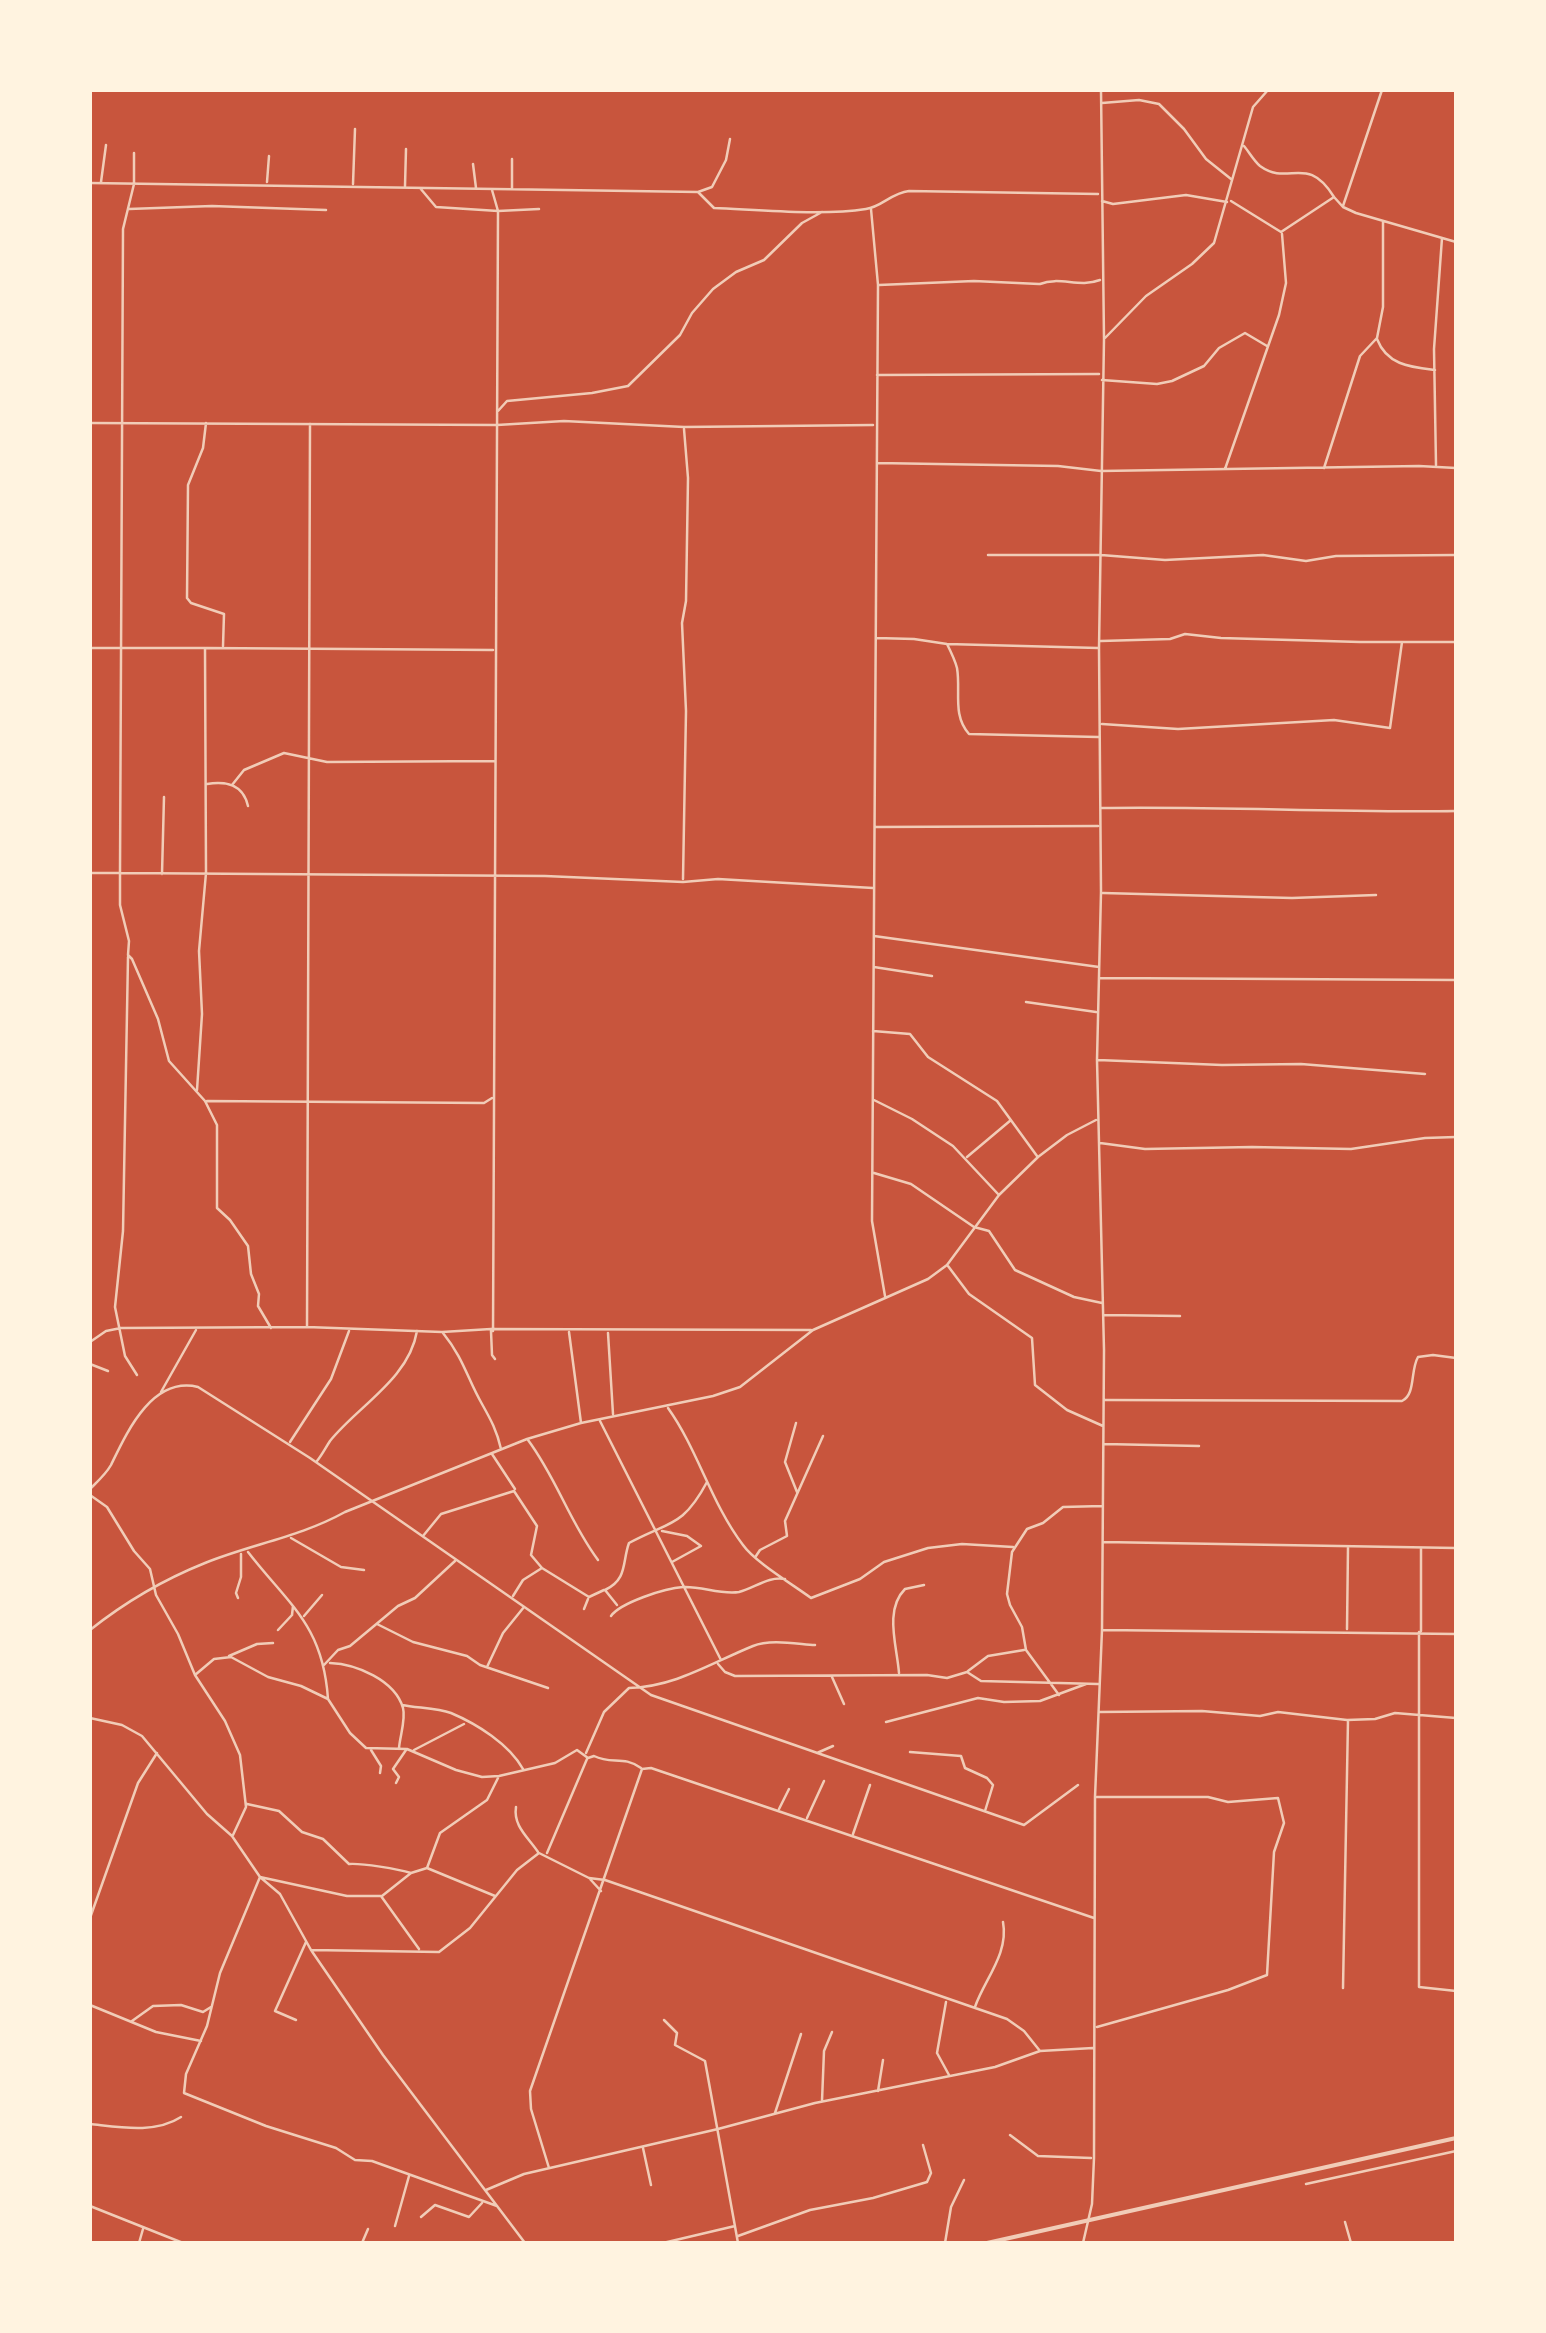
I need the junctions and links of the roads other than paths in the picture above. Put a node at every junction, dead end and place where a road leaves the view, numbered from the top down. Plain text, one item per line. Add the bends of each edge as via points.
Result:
1 (1101, 90) edge
2 (1268, 90) edge
3 (1382, 90) edge
4 (1101, 103) junction
5 (355, 129) dead end
6 (730, 138) dead end
7 (106, 145) dead end
8 (1243, 145) junction
9 (406, 149) dead end
10 (134, 153) dead end
11 (269, 156) dead end
12 (512, 159) dead end
13 (474, 164) dead end
14 (1233, 181) junction
15 (101, 183) junction
16 (90, 184) edge
17 (134, 184) junction
18 (267, 184) junction
19 (352, 185) junction
20 (406, 188) junction
21 (420, 188) junction
22 (476, 189) junction
23 (492, 190) junction
24 (512, 190) junction
25 (698, 192) junction
26 (1100, 194) junction
27 (1334, 198) junction
28 (1100, 201) junction
29 (1228, 201) junction
30 (1343, 207) junction
31 (127, 209) junction
32 (540, 209) dead end
33 (871, 209) junction
34 (326, 210) dead end
35 (824, 210) junction
36 (498, 212) junction
37 (1383, 222) junction
38 (1282, 232) junction
39 (1442, 238) junction
40 (1456, 242) edge
41 (1102, 279) junction
42 (1039, 284) junction
43 (878, 285) junction
44 (1028, 294) dead end
45 (1376, 338) junction
46 (1104, 339) junction
47 (1268, 347) junction
48 (1434, 370) junction
49 (875, 375) junction
50 (1101, 377) junction
51 (497, 412) junction
52 (90, 423) edge
53 (206, 423) junction
54 (122, 424) junction
55 (310, 424) junction
56 (497, 425) junction
57 (875, 425) junction
58 (684, 427) junction
59 (876, 463) junction
60 (1436, 466) junction
61 (1456, 468) edge
62 (1324, 469) junction
63 (1225, 470) junction
64 (1101, 471) junction
65 (988, 555) dead end
66 (1101, 555) junction
67 (1456, 556) edge
68 (875, 638) junction
69 (1100, 642) junction
70 (1402, 642) junction
71 (1456, 642) edge
72 (947, 644) junction
73 (223, 647) junction
74 (90, 648) edge
75 (122, 648) junction
76 (204, 648) junction
77 (309, 648) junction
78 (1099, 648) junction
79 (496, 650) junction
80 (1100, 724) junction
81 (1100, 737) junction
82 (309, 756) junction
83 (497, 761) junction
84 (205, 784) junction
85 (232, 784) junction
86 (164, 796) dead end
87 (248, 806) dead end
88 (1100, 808) junction
89 (1456, 812) edge
90 (874, 826) junction
91 (1100, 826) junction
92 (90, 872) edge
93 (120, 873) junction
94 (206, 873) junction
95 (162, 874) junction
96 (306, 874) junction
97 (494, 878) junction
98 (683, 882) junction
99 (873, 888) junction
100 (1101, 892) junction
101 (1376, 895) dead end
102 (872, 936) junction
103 (128, 956) junction
104 (872, 967) junction
105 (1098, 967) junction
106 (932, 976) dead end
107 (1098, 978) junction
108 (1456, 980) edge
109 (1026, 1002) dead end
110 (1098, 1012) junction
111 (872, 1032) junction
112 (1097, 1060) junction
113 (1425, 1074) dead end
114 (197, 1092) junction
115 (493, 1097) junction
116 (872, 1100) junction
117 (307, 1101) junction
118 (204, 1102) junction
119 (488, 1102) junction
120 (494, 1108) junction
121 (1012, 1118) junction
122 (1098, 1120) junction
123 (1456, 1137) edge
124 (1098, 1142) junction
125 (1038, 1157) junction
126 (966, 1158) junction
127 (872, 1173) junction
128 (999, 1195) junction
129 (974, 1227) junction
130 (947, 1265) junction
131 (885, 1298) junction
132 (1102, 1303) junction
133 (1102, 1315) junction
134 (1180, 1316) dead end
135 (307, 1327) junction
136 (119, 1328) junction
137 (271, 1328) junction
138 (197, 1329) junction
139 (349, 1330) junction
140 (492, 1330) junction
141 (569, 1330) junction
142 (813, 1330) junction
143 (608, 1331) junction
144 (417, 1332) junction
145 (442, 1332) junction
146 (90, 1342) edge
147 (1456, 1358) edge
148 (495, 1359) dead end
149 (90, 1364) edge
150 (108, 1372) dead end
151 (138, 1375) dead end
152 (161, 1394) junction
153 (1104, 1400) junction
154 (666, 1405) junction
155 (614, 1416) junction
156 (600, 1420) junction
157 (580, 1423) junction
158 (796, 1423) dead end
159 (1103, 1426) junction
160 (823, 1436) dead end
161 (527, 1439) junction
162 (289, 1444) junction
163 (1103, 1444) junction
164 (1200, 1446) dead end
165 (502, 1449) junction
166 (491, 1453) junction
167 (317, 1462) junction
168 (707, 1482) junction
169 (90, 1492) edge
170 (516, 1493) junction
171 (798, 1494) junction
172 (372, 1500) junction
173 (1102, 1506) junction
174 (657, 1530) junction
175 (423, 1536) junction
176 (290, 1537) junction
177 (1102, 1542) junction
178 (1348, 1546) junction
179 (1014, 1547) junction
180 (1421, 1548) junction
181 (1456, 1548) edge
182 (247, 1551) junction
183 (241, 1552) junction
184 (755, 1557) junction
185 (456, 1560) junction
186 (598, 1560) dead end
187 (672, 1563) junction
188 (542, 1568) junction
189 (364, 1570) dead end
190 (786, 1579) junction
191 (924, 1586) dead end
192 (684, 1587) junction
193 (155, 1589) junction
194 (605, 1590) junction
195 (322, 1595) dead end
196 (512, 1597) junction
197 (238, 1598) dead end
198 (588, 1598) junction
199 (293, 1605) junction
200 (524, 1606) junction
201 (618, 1606) junction
202 (584, 1610) dead end
203 (612, 1616) dead end
204 (304, 1617) junction
205 (377, 1624) junction
206 (90, 1630) edge
207 (278, 1630) dead end
208 (1102, 1630) junction
209 (1347, 1630) junction
210 (1420, 1632) junction
211 (1456, 1634) edge
212 (273, 1643) dead end
213 (816, 1645) dead end
214 (1026, 1650) junction
215 (228, 1657) junction
216 (720, 1663) junction
217 (326, 1664) junction
218 (487, 1667) junction
219 (967, 1672) junction
220 (195, 1675) junction
221 (832, 1676) junction
222 (899, 1676) junction
223 (1049, 1683) junction
224 (1087, 1684) junction
225 (1098, 1684) junction
226 (548, 1688) dead end
227 (643, 1689) junction
228 (1059, 1696) junction
229 (328, 1699) junction
230 (844, 1704) dead end
231 (402, 1705) junction
232 (1097, 1712) junction
233 (1419, 1716) junction
234 (90, 1718) edge
235 (1456, 1718) edge
236 (1348, 1720) junction
237 (886, 1722) dead end
238 (467, 1723) junction
239 (834, 1746) dead end
240 (370, 1748) junction
241 (399, 1748) junction
242 (407, 1749) junction
243 (158, 1752) junction
244 (413, 1752) junction
245 (910, 1752) dead end
246 (816, 1753) junction
247 (586, 1756) junction
248 (381, 1766) junction
249 (392, 1769) junction
250 (523, 1769) junction
251 (642, 1769) junction
252 (380, 1773) dead end
253 (499, 1776) junction
254 (824, 1781) dead end
255 (396, 1783) dead end
256 (1078, 1784) dead end
257 (870, 1785) dead end
258 (789, 1789) dead end
259 (1095, 1797) junction
260 (246, 1804) junction
261 (516, 1807) dead end
262 (778, 1811) junction
263 (985, 1811) junction
264 (806, 1820) junction
265 (232, 1836) junction
266 (853, 1836) junction
267 (539, 1853) junction
268 (547, 1855) junction
269 (427, 1868) junction
270 (411, 1872) junction
271 (260, 1878) junction
272 (590, 1878) junction
273 (604, 1880) junction
274 (601, 1891) junction
275 (381, 1896) junction
276 (494, 1896) junction
277 (90, 1918) edge
278 (1094, 1918) junction
279 (1003, 1922) dead end
280 (306, 1942) junction
281 (311, 1950) junction
282 (419, 1950) junction
283 (1343, 1988) dead end
284 (1456, 1991) edge
285 (947, 1999) junction
286 (90, 2005) edge
287 (211, 2007) junction
288 (974, 2008) junction
289 (296, 2020) dead end
290 (664, 2020) dead end
291 (131, 2022) junction
292 (1095, 2028) junction
293 (832, 2032) dead end
294 (801, 2034) dead end
295 (201, 2041) junction
296 (1095, 2048) junction
297 (1040, 2051) junction
298 (882, 2060) dead end
299 (950, 2076) junction
300 (878, 2093) junction
301 (822, 2102) junction
302 (774, 2114) junction
303 (181, 2117) dead end
304 (90, 2124) edge
305 (718, 2129) junction
306 (1010, 2135) dead end
307 (1456, 2138) edge
308 (923, 2146) dead end
309 (642, 2147) junction
310 (1456, 2151) edge
311 (1094, 2158) junction
312 (548, 2168) junction
313 (410, 2175) junction
314 (964, 2180) dead end
315 (1306, 2184) dead end
316 (651, 2186) dead end
317 (486, 2190) junction
318 (484, 2202) junction
319 (90, 2206) edge
320 (497, 2206) junction
321 (421, 2217) dead end
322 (1086, 2222) junction
323 (1345, 2222) dead end
324 (395, 2226) dead end
325 (735, 2226) junction
326 (144, 2228) junction
327 (368, 2230) dead end
328 (736, 2236) junction
329 (140, 2243) edge
330 (183, 2243) edge
331 (362, 2243) edge
332 (525, 2243) edge
333 (663, 2243) edge
334 (738, 2243) edge
335 (945, 2243) edge
336 (987, 2243) edge
337 (1082, 2243) edge
338 (1351, 2243) edge

1 - 4 street
2 - 8 street via 1253,106
3 - 30 street
4 - 14 street via 1159,104
4 - 26 street
5 - 19 street
6 - 25 street via 712,187
7 - 15 street
8 - 14 street
8 - 27 street via 1263,168 1319,177
9 - 20 street
10 - 17 street
11 - 18 street
12 - 24 street
13 - 22 street
14 - 29 street
15 - 16 street
15 - 17 street
17 - 18 street
17 - 31 street
18 - 19 street
19 - 20 street
20 - 21 street
21 - 22 street
21 - 36 street via 436,207
22 - 23 street
23 - 24 street
23 - 36 street
24 - 25 street
25 - 35 street via 714,208
26 - 28 street
26 - 33 street via 909,191
27 - 30 street
27 - 38 street
28 - 29 street via 1186,194
28 - 41 street
29 - 38 street
29 - 46 street via 1214,243
30 - 37 street
31 - 34 street
31 - 54 street
32 - 36 street
33 - 35 street
33 - 43 street
35 - 51 street via 764,260 713,288 680,335 628,386 508,401
36 - 51 street
37 - 39 street
37 - 45 street via 1383,307
38 - 47 street via 1286,283
39 - 40 street
39 - 48 street
41 - 42 street
41 - 46 street
42 - 43 street
42 - 44 street
43 - 49 street
45 - 48 street via 1396,363
45 - 62 street via 1360,356
46 - 50 street
47 - 50 street via 1244,333 1204,366 1172,380
47 - 63 street
48 - 60 street
49 - 50 street
49 - 57 street
50 - 64 street
51 - 56 street
52 - 54 street
53 - 54 street
53 - 55 street
53 - 73 street via 188,485 187,598 224,614
54 - 75 street
55 - 56 street
55 - 77 street
56 - 58 street
56 - 79 street
57 - 58 street
57 - 59 street
58 - 98 street
59 - 64 street
59 - 68 street
60 - 61 street
60 - 62 street
62 - 63 street
63 - 64 street
64 - 66 street
65 - 66 street
66 - 67 street via 1306,561
66 - 69 street
68 - 72 street
68 - 90 street
69 - 70 street via 1185,634
69 - 78 street
70 - 71 street
70 - 80 street via 1390,728 1334,720 1178,729
72 - 78 street
72 - 81 street via 958,673 962,727 969,734
73 - 76 street
73 - 77 street
74 - 75 street
75 - 76 street
75 - 93 street
76 - 84 street
77 - 79 street
77 - 82 street
78 - 80 street
79 - 83 street
80 - 81 street
81 - 88 street
82 - 83 street via 327,762
82 - 85 street via 273,756
82 - 96 street
83 - 97 street
84 - 85 street
84 - 94 street
85 - 87 street
86 - 95 street
88 - 89 street
88 - 91 street
90 - 91 street
90 - 99 street
91 - 100 street
92 - 93 street
93 - 95 street
93 - 103 street
94 - 95 street
94 - 96 street
94 - 114 street
96 - 97 street
96 - 117 street
97 - 98 street
97 - 115 street
98 - 99 street
99 - 102 street
100 - 101 street
100 - 105 street
102 - 104 street
102 - 105 street
103 - 114 street via 158,1019 169,1061
103 - 136 street
104 - 106 street
104 - 111 street
105 - 107 street
107 - 108 street
107 - 110 street
109 - 110 street
110 - 112 street
111 - 116 street
111 - 121 street via 910,1034 928,1057
112 - 113 street
112 - 122 street
114 - 118 street
115 - 119 street
115 - 120 street
116 - 126 street
116 - 127 street
117 - 118 street
117 - 119 street
117 - 135 street
118 - 137 street via 218,1129 217,1208 248,1246 258,1306
119 - 120 street
120 - 140 street
121 - 125 street
121 - 126 street
122 - 124 street
122 - 125 street
123 - 124 street via 1350,1150 1145,1149
124 - 132 street
125 - 128 street
126 - 128 street
127 - 129 street via 911,1184
127 - 131 street via 873,1234
128 - 129 street
129 - 130 street
129 - 132 street via 995,1237 1016,1270
130 - 131 street
130 - 159 street via 970,1294 1032,1338 1034,1384 1067,1410
131 - 142 street
132 - 133 street
133 - 134 street
133 - 153 street
135 - 137 street
135 - 139 street
136 - 138 street
136 - 146 street
136 - 151 street
137 - 138 street
138 - 152 street
139 - 144 street
139 - 162 street via 331,1378
140 - 141 street
140 - 145 street
140 - 148 street
141 - 143 street
141 - 157 street
142 - 143 street
142 - 154 street via 740,1387
143 - 155 street
144 - 145 street
144 - 167 street via 405,1360
145 - 165 street via 464,1361
147 - 153 street via 1418,1358 1402,1401
149 - 150 street
152 - 162 street via 180,1385 198,1387
152 - 169 street via 136,1418
153 - 159 street
154 - 155 street
154 - 168 street via 690,1439
155 - 156 street
156 - 157 street
156 - 174 street
157 - 161 street
158 - 171 street via 785,1462
159 - 163 street
160 - 171 street
161 - 165 street
161 - 186 street
162 - 167 street
163 - 164 street
163 - 173 street
165 - 166 street
166 - 170 street
166 - 172 street
167 - 172 street
168 - 174 street via 690,1512
168 - 184 street
169 - 193 street via 150,1569
170 - 175 street via 441,1514
170 - 188 street via 536,1523 532,1556
171 - 184 street via 787,1536
172 - 175 street
172 - 176 street
173 - 177 street
173 - 179 street via 1063,1508 1027,1530
174 - 187 street
174 - 187 street via 701,1546
174 - 194 street via 628,1543 626,1568
175 - 185 street
176 - 182 street
176 - 189 street via 341,1567
177 - 178 street
177 - 208 street
178 - 180 street
178 - 209 street
179 - 190 street via 928,1548 810,1598
179 - 214 street via 1008,1594
180 - 181 street
180 - 210 street
182 - 183 street
182 - 199 street
183 - 193 street
183 - 197 street
184 - 190 street
185 - 196 street
185 - 205 street
187 - 192 street
188 - 196 street
188 - 198 street
190 - 192 street via 740,1592
191 - 222 street via 905,1589 894,1603
192 - 201 street
192 - 216 street
193 - 206 street
193 - 220 street
194 - 198 street
194 - 201 street
195 - 204 street
196 - 200 street
198 - 202 street
199 - 204 street
199 - 207 street
200 - 218 street
200 - 227 street
201 - 203 street
204 - 217 street
205 - 217 street
205 - 218 street
208 - 209 street
208 - 225 street
209 - 210 street
210 - 211 street
210 - 233 street
212 - 215 street
213 - 216 street via 755,1644
214 - 219 street via 988,1656
214 - 223 street
215 - 220 street
215 - 229 street
216 - 221 street via 735,1676
216 - 227 street
217 - 229 street
217 - 231 street via 378,1679
218 - 226 street
219 - 222 street
219 - 223 street via 981,1680
220 - 260 street via 240,1755
221 - 222 street
221 - 230 street
223 - 224 street
223 - 228 street
224 - 225 street
224 - 228 street
225 - 232 street
227 - 246 street
227 - 247 street via 628,1688 606,1710
228 - 237 street via 978,1698
229 - 240 street via 350,1734
231 - 238 street
231 - 241 street
232 - 236 street via 1278,1712
232 - 259 street
233 - 235 street
233 - 236 street
233 - 284 street via 1419,1987
234 - 243 street via 132,1730
236 - 283 street
238 - 244 street
238 - 250 street via 506,1748
239 - 246 street
240 - 241 street
240 - 248 street
241 - 242 street
242 - 244 street
242 - 249 street
243 - 265 street
243 - 277 street via 138,1783
244 - 253 street via 466,1774
245 - 263 street via 961,1756 965,1768 993,1785
246 - 263 street
247 - 250 street via 572,1751 555,1764
247 - 251 street via 622,1759
247 - 268 street
248 - 249 street
248 - 252 street
249 - 255 street
250 - 253 street
251 - 262 street
251 - 273 street
253 - 269 street via 487,1800 440,1833
254 - 264 street
256 - 263 street via 1027,1824
257 - 266 street
258 - 262 street
259 - 278 street
259 - 292 street via 1278,1798 1285,1819 1274,1852 1267,1975
260 - 265 street
260 - 270 street via 278,1811 349,1864
261 - 267 street via 523,1836
262 - 264 street
264 - 266 street
265 - 271 street
266 - 278 street
267 - 268 street
267 - 276 street
268 - 272 street
269 - 270 street
269 - 276 street
270 - 275 street
271 - 275 street
271 - 280 street via 280,1894
271 - 287 street
272 - 273 street
272 - 274 street
273 - 274 street
273 - 285 street
274 - 312 street via 530,2090
275 - 282 street
276 - 282 street via 458,1939 436,1953
278 - 292 street
279 - 288 street via 995,1972
280 - 281 street
280 - 289 street via 275,2011
281 - 282 street
281 - 317 street
285 - 288 street
285 - 299 street via 937,2053
286 - 291 street
287 - 291 street via 203,2012 152,2006
287 - 295 street
288 - 297 street via 1007,2019
290 - 305 street via 676,2033 675,2045 705,2061
291 - 295 street
292 - 296 street
293 - 301 street via 824,2052
294 - 302 street
295 - 313 street via 183,2086 190,2097
296 - 297 street
296 - 311 street
297 - 299 street
298 - 300 street
299 - 300 street
300 - 301 street
301 - 302 street
302 - 305 street
303 - 304 street via 140,2128
305 - 309 street
305 - 325 street
306 - 311 street via 1038,2156
307 - 322 street
308 - 328 street via 931,2173 926,2182
309 - 312 street
309 - 316 street
310 - 315 street
311 - 322 street
312 - 317 street
313 - 318 street
313 - 324 street
314 - 335 street
317 - 320 street
318 - 320 street
318 - 321 street via 469,2217 434,2205
319 - 326 street
320 - 332 street
322 - 336 street
322 - 337 street
323 - 338 street
325 - 328 street
325 - 333 street
326 - 329 street
326 - 330 street
327 - 331 street
328 - 334 street

